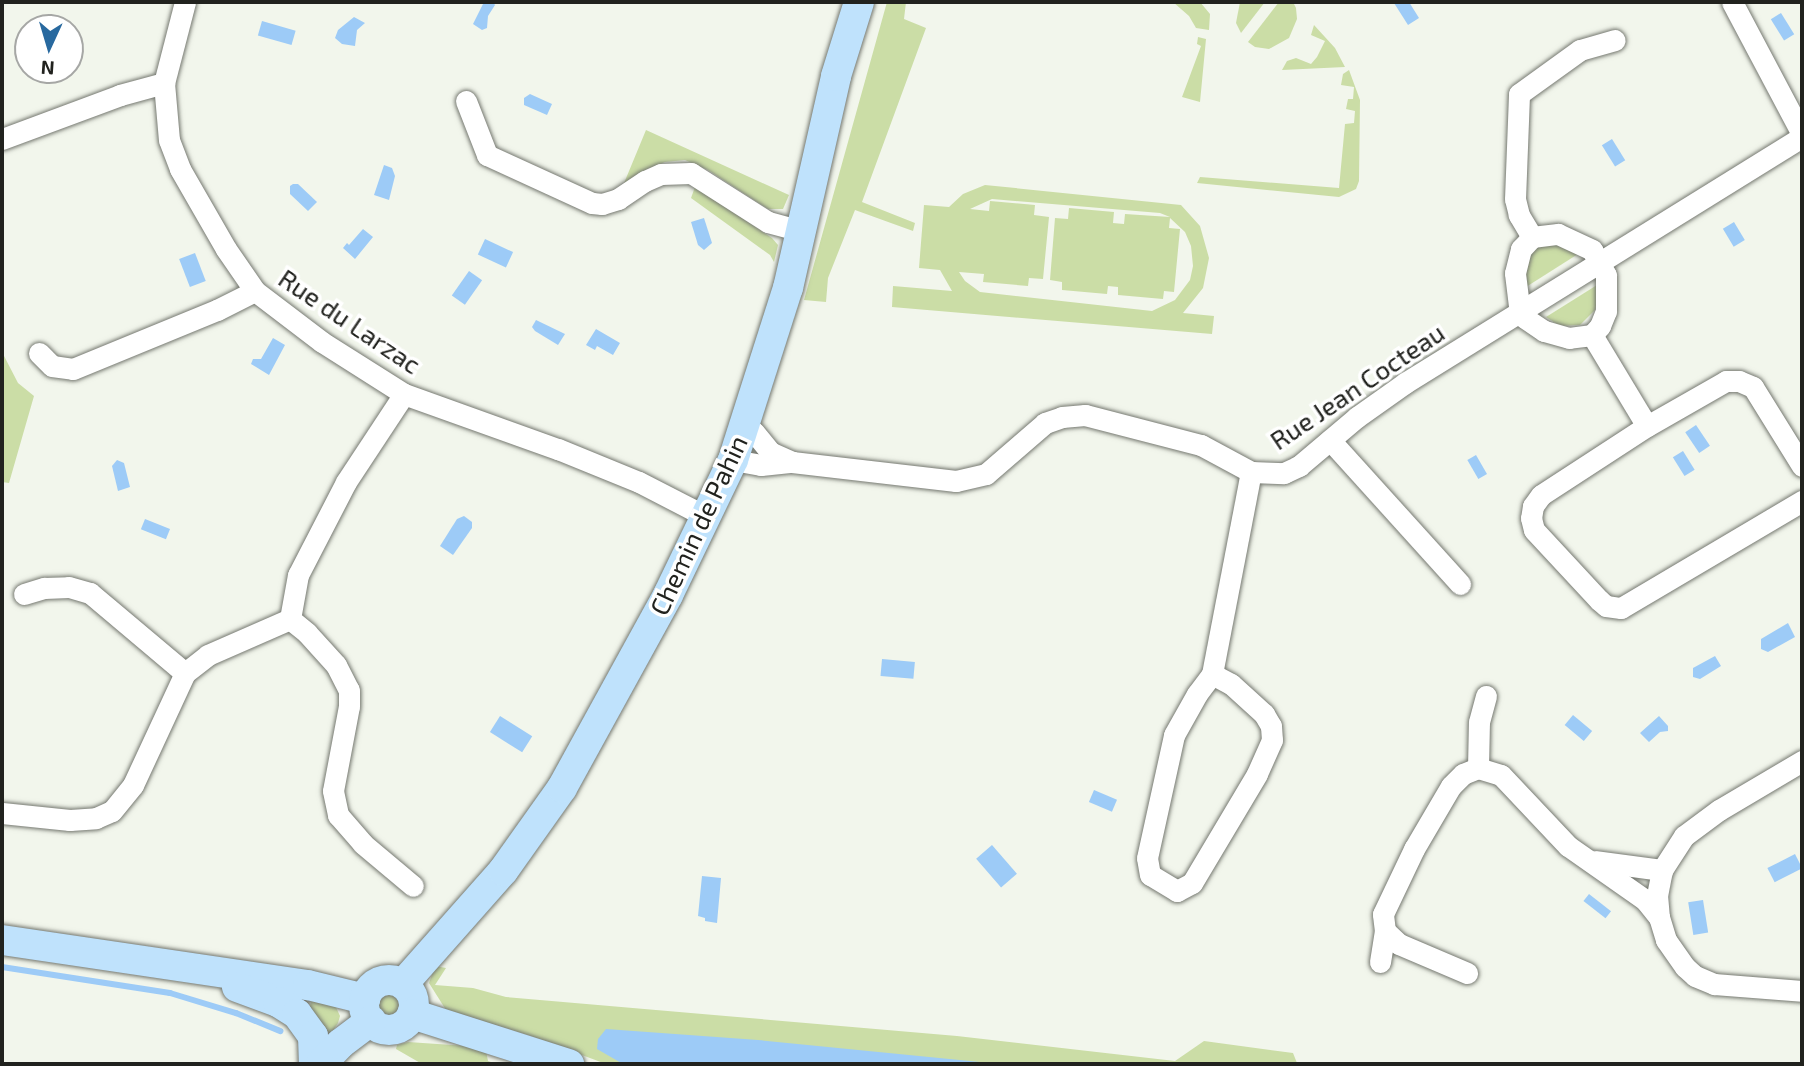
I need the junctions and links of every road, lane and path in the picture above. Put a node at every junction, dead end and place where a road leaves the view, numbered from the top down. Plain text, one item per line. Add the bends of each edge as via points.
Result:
1 (185, 2) edge
2 (859, 2) edge
3 (1732, 2) edge
4 (1615, 40) dead end
5 (164, 83) junction
6 (466, 101) dead end
7 (1802, 135) edge
8 (2, 139) edge
9 (801, 231) junction
10 (1532, 237) junction
11 (1600, 262) junction
12 (256, 291) junction
13 (1520, 312) junction
14 (1592, 335) junction
15 (39, 353) dead end
16 (404, 394) junction
17 (1647, 426) junction
18 (744, 429) junction
19 (1330, 440) junction
20 (733, 460) junction
21 (792, 462) junction
22 (1802, 466) edge
23 (1251, 472) junction
24 (1802, 501) edge
25 (705, 516) junction
26 (1460, 584) dead end
27 (24, 594) dead end
28 (290, 620) junction
29 (185, 673) junction
30 (1212, 674) junction
31 (1486, 696) dead end
32 (1802, 761) edge
33 (1478, 768) junction
34 (2, 813) edge
35 (1589, 860) junction
36 (1662, 870) junction
37 (414, 886) dead end
38 (1659, 917) junction
39 (1385, 931) junction
40 (2, 940) edge
41 (1380, 962) dead end
42 (170, 965) junction
43 (1467, 973) dead end
44 (403, 984) junction
45 (1802, 991) edge
46 (368, 1010) junction
47 (412, 1014) junction
48 (314, 1064) edge
49 (321, 1064) edge
50 (569, 1064) edge

1 - 5 street, Rue du Larzac
2 - 9 main road, Chemin de Pahin via 836,76
3 - 7 street
4 - 10 street via 1580,50 1519,94 1515,199
5 - 8 street
5 - 12 street, Rue du Larzac via 169,139 178,166
6 - 9 street via 487,155 592,203 618,199 667,172 691,173 768,222
7 - 11 street, Rue Jean Cocteau
9 - 18 main road, Chemin de Pahin
10 - 11 street via 1569,237 1592,250
10 - 13 street via 1515,264
11 - 13 street, Rue Jean Cocteau
11 - 14 street via 1608,299 1600,326
12 - 15 street via 73,369 52,366
12 - 16 street, Rue du Larzac via 322,342
13 - 14 street via 1530,323 1560,336
13 - 19 street, Rue Jean Cocteau via 1373,405
14 - 17 street
16 - 25 street, Rue du Larzac via 558,449 639,482
16 - 28 street via 346,482 298,575
17 - 22 street via 1721,383 1739,380 1753,387
17 - 24 street via 1541,495 1532,512 1534,530 1606,606 1631,604
18 - 20 main road, Chemin de Pahin
18 - 21 street, Rue Jean Cocteau via 754,432 770,452
19 - 23 street, Rue Jean Cocteau via 1292,470
19 - 26 street
20 - 21 street, Rue Jean Cocteau via 761,465
20 - 25 main road, Chemin de Pahin
21 - 23 street, Rue Jean Cocteau via 966,479 986,474 1045,424 1085,415 1201,446
23 - 30 street
25 - 44 main road, Chemin de Pahin via 668,595 562,788 503,871
27 - 29 street via 69,587 90,593
28 - 29 street via 208,655
28 - 37 street via 336,665 349,690 333,791 338,815 363,844
29 - 34 street via 133,785 112,811 70,820
30 - 30 street via 1174,735 1147,858 1150,875 1177,891 1192,883 1257,774 1272,740 1264,715 1231,684
31 - 33 street via 1479,722
32 - 36 street via 1695,825
33 - 35 street via 1501,775 1568,846
33 - 39 street via 1451,786 1414,849 1383,914
35 - 36 street
35 - 38 street via 1646,900
36 - 38 street
38 - 45 street via 1679,960 1703,980
39 - 41 street
39 - 43 street via 1399,944
40 - 42 main road
42 - 46 main road via 308,985
42 - 48 main road via 254,992 298,1014 313,1036
44 - 46 main road via 380,981 370,988
44 - 47 main road via 413,997
46 - 47 main road via 381,1028 394,1029
46 - 49 main road
47 - 50 main road

